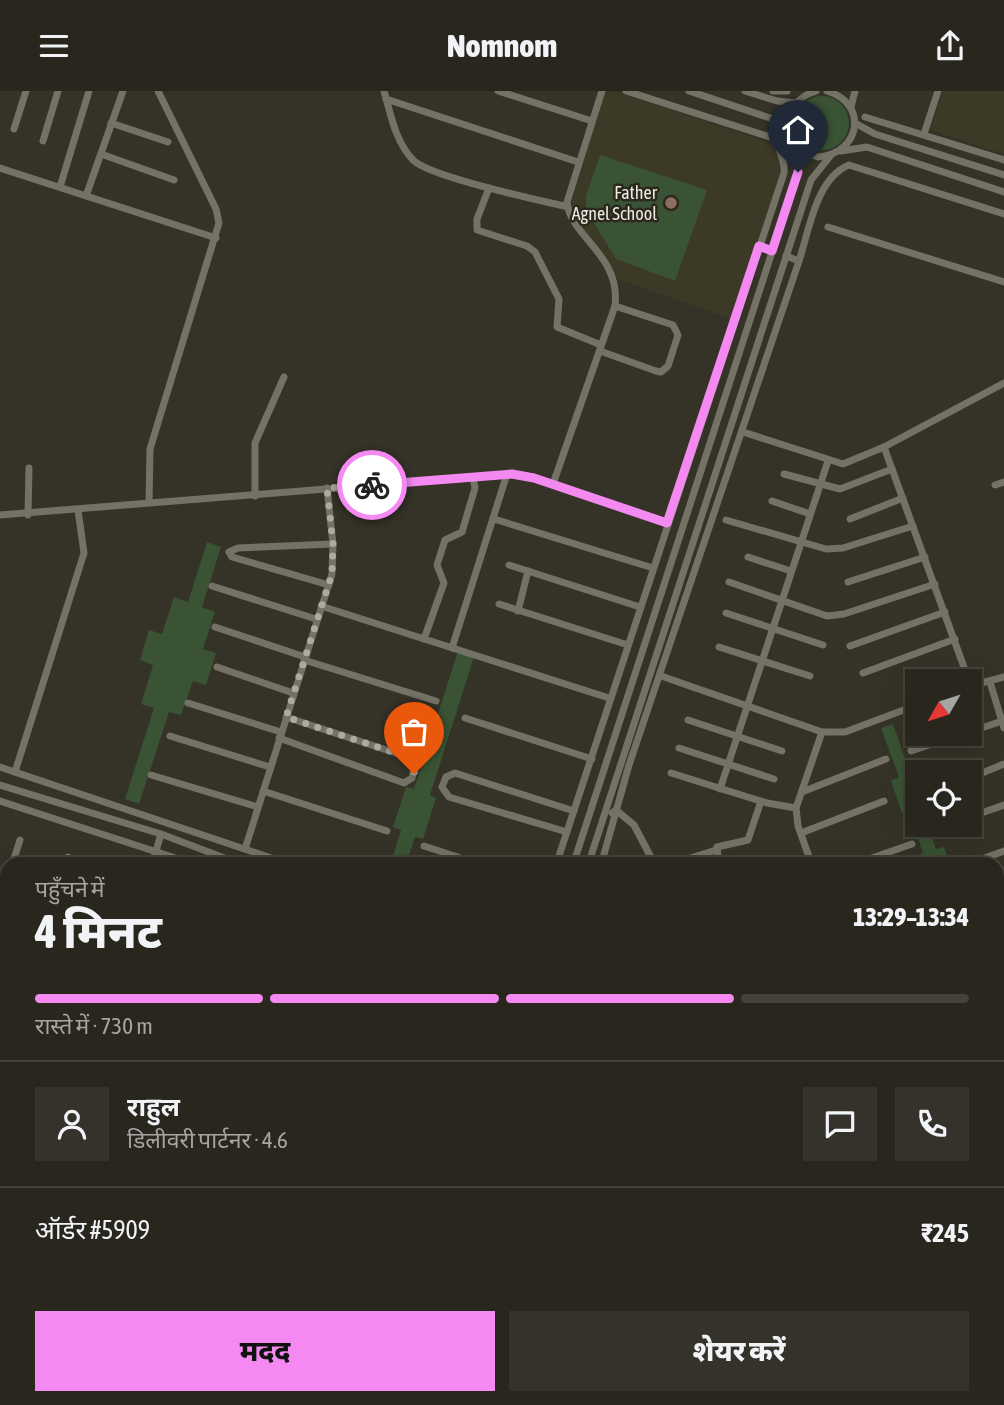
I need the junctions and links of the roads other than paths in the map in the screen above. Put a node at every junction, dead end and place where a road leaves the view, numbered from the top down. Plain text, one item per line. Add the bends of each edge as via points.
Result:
1 (26, 91) edge
2 (58, 91) edge
3 (89, 91) edge
4 (123, 91) edge
5 (158, 91) edge
6 (498, 91) edge
7 (626, 91) edge
8 (690, 91) edge
9 (744, 91) edge
10 (772, 91) edge
11 (787, 91) edge
12 (816, 91) edge
13 (827, 91) edge
14 (855, 91) edge
15 (938, 91) edge
16 (601, 92) edge
17 (809, 92) edge
18 (385, 95) edge
19 (844, 95) edge
20 (796, 103) junction
21 (851, 107) junction
22 (685, 109) junction
23 (865, 117) dead end
24 (773, 119) junction
25 (592, 121) junction
26 (111, 123) junction
27 (855, 123) junction
28 (14, 129) dead end
29 (789, 129) junction
30 (924, 134) junction
31 (773, 138) junction
32 (43, 141) dead end
33 (168, 142) dead end
34 (796, 144) junction
35 (958, 146) junction
36 (840, 151) junction
37 (100, 154) junction
38 (831, 155) junction
39 (954, 159) junction
40 (1004, 160) edge
41 (578, 162) junction
42 (0, 168) edge
43 (1004, 175) edge
44 (174, 180) dead end
45 (60, 187) junction
46 (489, 188) junction
47 (1004, 192) edge
48 (86, 196) junction
49 (568, 208) junction
50 (1004, 214) edge
51 (828, 227) dead end
52 (216, 238) junction
53 (759, 246) junction
54 (772, 251) junction
55 (786, 256) junction
56 (799, 261) junction
57 (1004, 282) edge
58 (615, 306) junction
59 (600, 348) junction
60 (284, 377) dead end
61 (1004, 383) edge
62 (743, 432) junction
63 (884, 447) junction
64 (828, 461) junction
65 (29, 468) dead end
66 (892, 469) junction
67 (508, 474) junction
68 (784, 474) dead end
69 (473, 477) junction
70 (1004, 482) edge
71 (553, 485) junction
72 (819, 485) junction
73 (995, 485) dead end
74 (327, 488) junction
75 (255, 496) junction
76 (903, 498) junction
77 (772, 501) dead end
78 (149, 503) junction
79 (78, 510) junction
80 (810, 514) junction
81 (0, 515) edge
82 (28, 515) junction
83 (494, 519) junction
84 (850, 519) dead end
85 (726, 520) dead end
86 (667, 523) junction
87 (913, 526) junction
88 (801, 543) junction
89 (333, 544) junction
90 (925, 557) junction
91 (748, 558) dead end
92 (509, 565) dead end
93 (653, 568) junction
94 (528, 571) junction
95 (791, 571) junction
96 (729, 582) dead end
97 (848, 582) dead end
98 (935, 584) junction
99 (328, 585) junction
100 (212, 586) dead end
101 (782, 600) junction
102 (499, 604) dead end
103 (321, 606) junction
104 (640, 607) junction
105 (518, 611) junction
106 (945, 612) junction
107 (726, 613) dead end
108 (316, 619) junction
109 (215, 627) dead end
110 (773, 628) junction
111 (424, 639) junction
112 (955, 639) junction
113 (628, 645) junction
114 (823, 645) dead end
115 (850, 646) dead end
116 (719, 647) dead end
117 (452, 648) junction
118 (304, 658) junction
119 (763, 661) junction
120 (217, 667) dead end
121 (965, 669) edge
122 (863, 673) dead end
123 (661, 676) junction
124 (810, 677) dead end
125 (1004, 677) edge
126 (990, 682) junction
127 (982, 683) edge
128 (293, 693) junction
129 (609, 698) junction
130 (436, 701) dead end
131 (188, 703) dead end
132 (747, 705) junction
133 (905, 710) edge
134 (286, 717) junction
135 (464, 718) dead end
136 (688, 720) dead end
137 (1003, 725) edge
138 (982, 729) edge
139 (822, 732) junction
140 (280, 735) junction
141 (170, 736) dead end
142 (738, 737) junction
143 (926, 746) edge
144 (679, 748) dead end
145 (782, 751) dead end
146 (911, 751) dead end
147 (592, 759) junction
148 (886, 759) dead end
149 (729, 764) junction
150 (1004, 764) edge
151 (0, 767) edge
152 (270, 767) junction
153 (15, 772) junction
154 (671, 773) dead end
155 (982, 773) edge
156 (151, 775) dead end
157 (774, 779) dead end
158 (0, 785) edge
159 (720, 789) junction
160 (263, 791) junction
161 (802, 792) junction
162 (579, 794) junction
163 (0, 801) edge
164 (761, 801) junction
165 (884, 801) dead end
166 (1004, 805) edge
167 (258, 807) junction
168 (796, 808) junction
169 (590, 810) junction
170 (616, 810) junction
171 (574, 811) junction
172 (982, 813) edge
173 (603, 819) junction
174 (387, 831) dead end
175 (567, 832) junction
176 (801, 833) junction
177 (161, 834) junction
178 (20, 840) dead end
179 (912, 844) dead end
180 (424, 846) dead end
181 (245, 849) junction
182 (157, 850) junction
183 (716, 850) junction
184 (1004, 851) edge
185 (15, 857) edge
186 (155, 857) edge
187 (176, 857) edge
188 (222, 857) edge
189 (268, 857) edge
190 (458, 857) edge
191 (559, 857) edge
192 (575, 857) edge
193 (591, 857) edge
194 (603, 857) edge
195 (651, 857) edge
196 (694, 857) edge
197 (717, 857) edge
198 (809, 857) edge
199 (875, 857) edge
200 (987, 857) edge

1 - 28 street
2 - 32 street
3 - 45 street
4 - 26 street
5 - 52 street via 216,209
6 - 25 street
7 - 22 street
8 - 22 street
8 - 24 street
9 - 20 street
10 - 11 street
12 - 17 street
13 - 19 street
14 - 21 street
15 - 30 street
16 - 25 street
17 - 20 street
18 - 41 street
18 - 46 street via 397,137 416,162
19 - 21 street
20 - 29 street
21 - 27 street
22 - 31 street
23 - 30 street
24 - 29 street
24 - 31 street
25 - 41 street
26 - 33 street
26 - 37 street
27 - 36 street via 851,139
27 - 39 street via 875,134
29 - 34 street
30 - 35 street
31 - 53 street via 785,168
34 - 38 street via 806,153
34 - 54 street via 798,172
35 - 39 street
35 - 40 street
36 - 38 street
36 - 47 street via 867,147
37 - 44 street
37 - 48 street
38 - 55 street via 811,180
39 - 43 street
41 - 49 street
42 - 45 street
45 - 48 street
46 - 49 street
46 - 59 street via 477,230 535,252 559,299 556,327
48 - 52 street
49 - 58 street via 616,283
50 - 56 street via 849,165 836,172 824,188
51 - 57 street
52 - 78 street via 150,449
53 - 54 street
53 - 86 street
54 - 169 street
55 - 56 street
55 - 173 street
56 - 62 street
58 - 59 street
58 - 59 street via 673,325 678,335 668,366 656,371
59 - 71 street
60 - 75 street via 255,443
61 - 63 street
62 - 64 street
62 - 123 street
63 - 64 street via 844,464
63 - 66 street
64 - 72 street
65 - 82 street
66 - 72 street via 840,489
66 - 76 street
67 - 69 street
67 - 71 street
67 - 83 street
68 - 72 street
69 - 74 street
69 - 111 street via 475,488 461,532 445,540 437,563 444,583
70 - 73 street
71 - 86 street
72 - 80 street
74 - 75 street
74 - 89 street
75 - 78 street
76 - 84 street
76 - 87 street
77 - 80 street
78 - 79 street
79 - 82 street
79 - 153 street via 84,553
80 - 88 street
81 - 82 street
83 - 93 street
83 - 117 street
85 - 88 street
86 - 93 street
87 - 88 street via 843,548
87 - 90 street
88 - 95 street
89 - 99 street
89 - 99 street via 229,552 232,557
90 - 97 street
90 - 98 street
91 - 95 street
92 - 94 street
93 - 104 street
94 - 104 street
94 - 105 street
95 - 101 street
96 - 101 street
98 - 101 street via 827,616
98 - 106 street
99 - 103 street
100 - 108 street
101 - 110 street
102 - 105 street
103 - 108 street
103 - 111 street
104 - 113 street
105 - 113 street
106 - 112 street
106 - 115 street
107 - 110 street
108 - 118 street
109 - 118 street
110 - 114 street
110 - 119 street
111 - 117 street
112 - 121 street
112 - 122 street
113 - 129 street
116 - 119 street
117 - 129 street
118 - 128 street
118 - 130 street
119 - 124 street
119 - 132 street
120 - 128 street
123 - 132 street
123 - 170 street
125 - 126 street
126 - 127 street
126 - 137 street
128 - 134 street
129 - 147 street
131 - 140 street
132 - 139 street
132 - 142 street
133 - 139 street via 845,732
134 - 140 street
134 - 140 street via 411,758 414,774 404,783
135 - 147 street
136 - 142 street
137 - 138 street
139 - 161 street
140 - 152 street
141 - 152 street
142 - 145 street
142 - 149 street
143 - 146 street
144 - 149 street
147 - 162 street
148 - 161 street
149 - 157 street
149 - 159 street
150 - 155 street
151 - 153 street
152 - 160 street
153 - 181 street
154 - 159 street
156 - 167 street
158 - 177 street
159 - 164 street
160 - 167 street
160 - 174 street
161 - 168 street
162 - 169 street
162 - 171 street
163 - 182 street
164 - 168 street
164 - 183 street via 748,840
165 - 176 street
166 - 172 street
167 - 181 street
168 - 176 street
169 - 192 street
170 - 173 street
170 - 194 street
170 - 195 street via 634,825
171 - 175 street
171 - 175 street via 455,773 446,777 442,787 449,797
173 - 193 street
175 - 191 street
176 - 198 street
177 - 182 street
177 - 188 street
178 - 185 street
179 - 199 street
180 - 190 street
181 - 189 street
182 - 186 street
182 - 187 street
183 - 196 street
183 - 197 street
184 - 200 street

